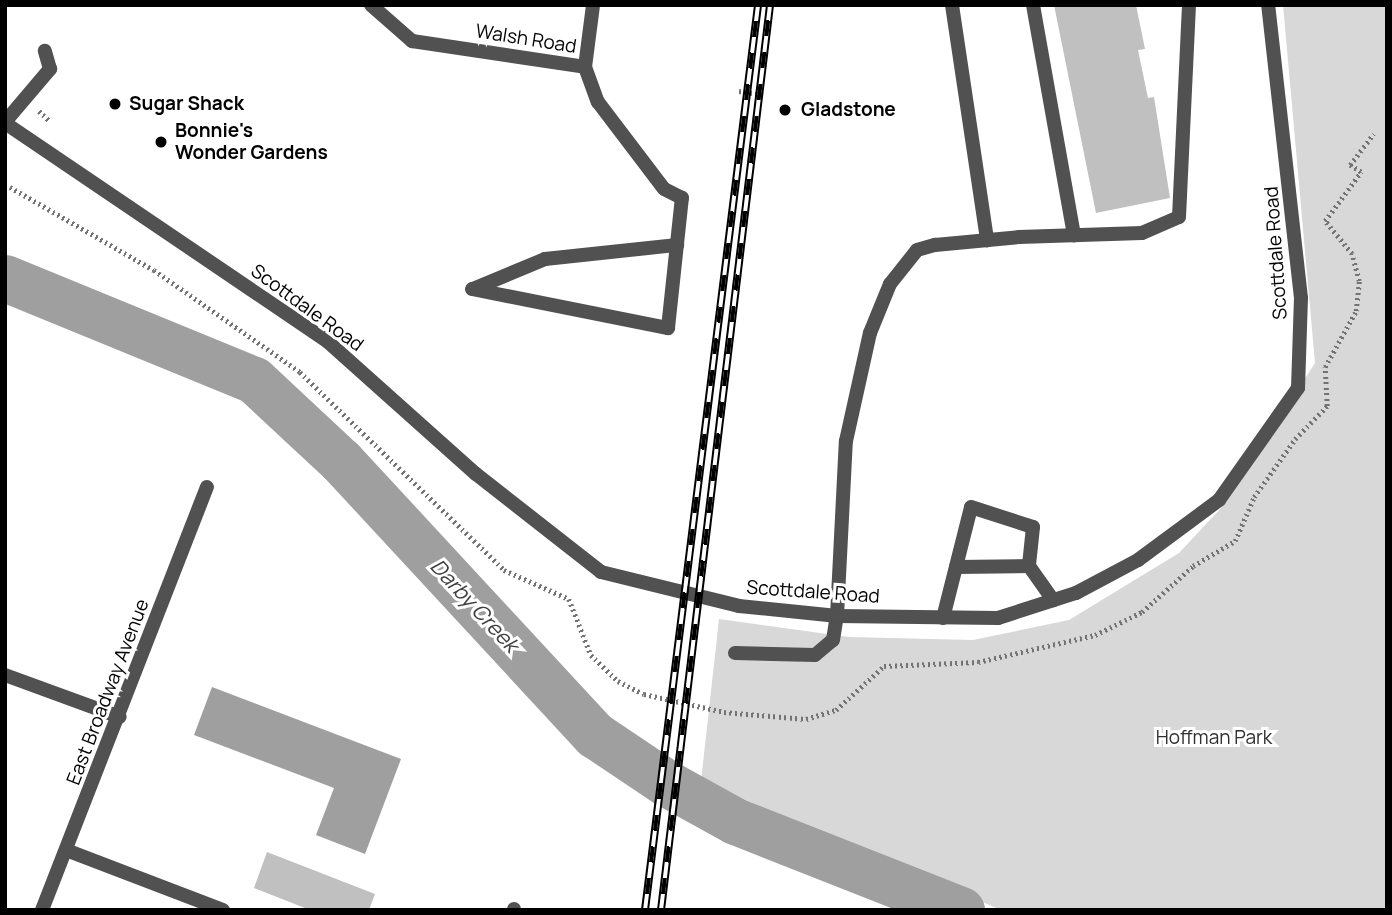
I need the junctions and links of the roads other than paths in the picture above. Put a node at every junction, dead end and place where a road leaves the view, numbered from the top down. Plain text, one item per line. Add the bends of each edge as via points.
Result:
1 (371, 5) edge
2 (593, 5) edge
3 (952, 5) edge
4 (1033, 5) edge
5 (1189, 5) edge
6 (1268, 5) edge
7 (45, 51) dead end
8 (585, 67) junction
9 (5, 123) edge
10 (1074, 235) junction
11 (987, 240) junction
12 (677, 245) junction
13 (207, 487) dead end
14 (1029, 566) junction
15 (956, 567) junction
16 (1053, 600) junction
17 (837, 616) junction
18 (943, 618) junction
19 (735, 653) dead end
20 (5, 675) edge
21 (120, 717) junction
22 (66, 850) junction
23 (42, 910) edge
24 (223, 910) edge

1 - 8 street, Walsh Road via 412,41
2 - 8 street
3 - 11 street
4 - 10 street
5 - 10 street via 1179,217 1142,233
6 - 16 street, Scottdale Road via 1301,298 1298,388 1219,500 1138,560
7 - 9 street via 50,69
8 - 12 street, Walsh Road via 598,102 664,189 682,198
9 - 17 street, Scottdale Road via 327,341 476,474 601,572 739,606
10 - 11 street
11 - 17 street via 917,250 890,284 870,332 846,441
12 - 12 street via 668,328 472,289 545,259
13 - 21 street, East Broadway Avenue
14 - 15 street
14 - 15 street via 1033,527 971,507
14 - 16 street
15 - 18 street
16 - 18 street, Scottdale Road via 998,618
17 - 18 street, Scottdale Road
17 - 19 street via 834,640 815,655
20 - 21 street
21 - 22 street, East Broadway Avenue
22 - 23 street, East Broadway Avenue
22 - 24 street

